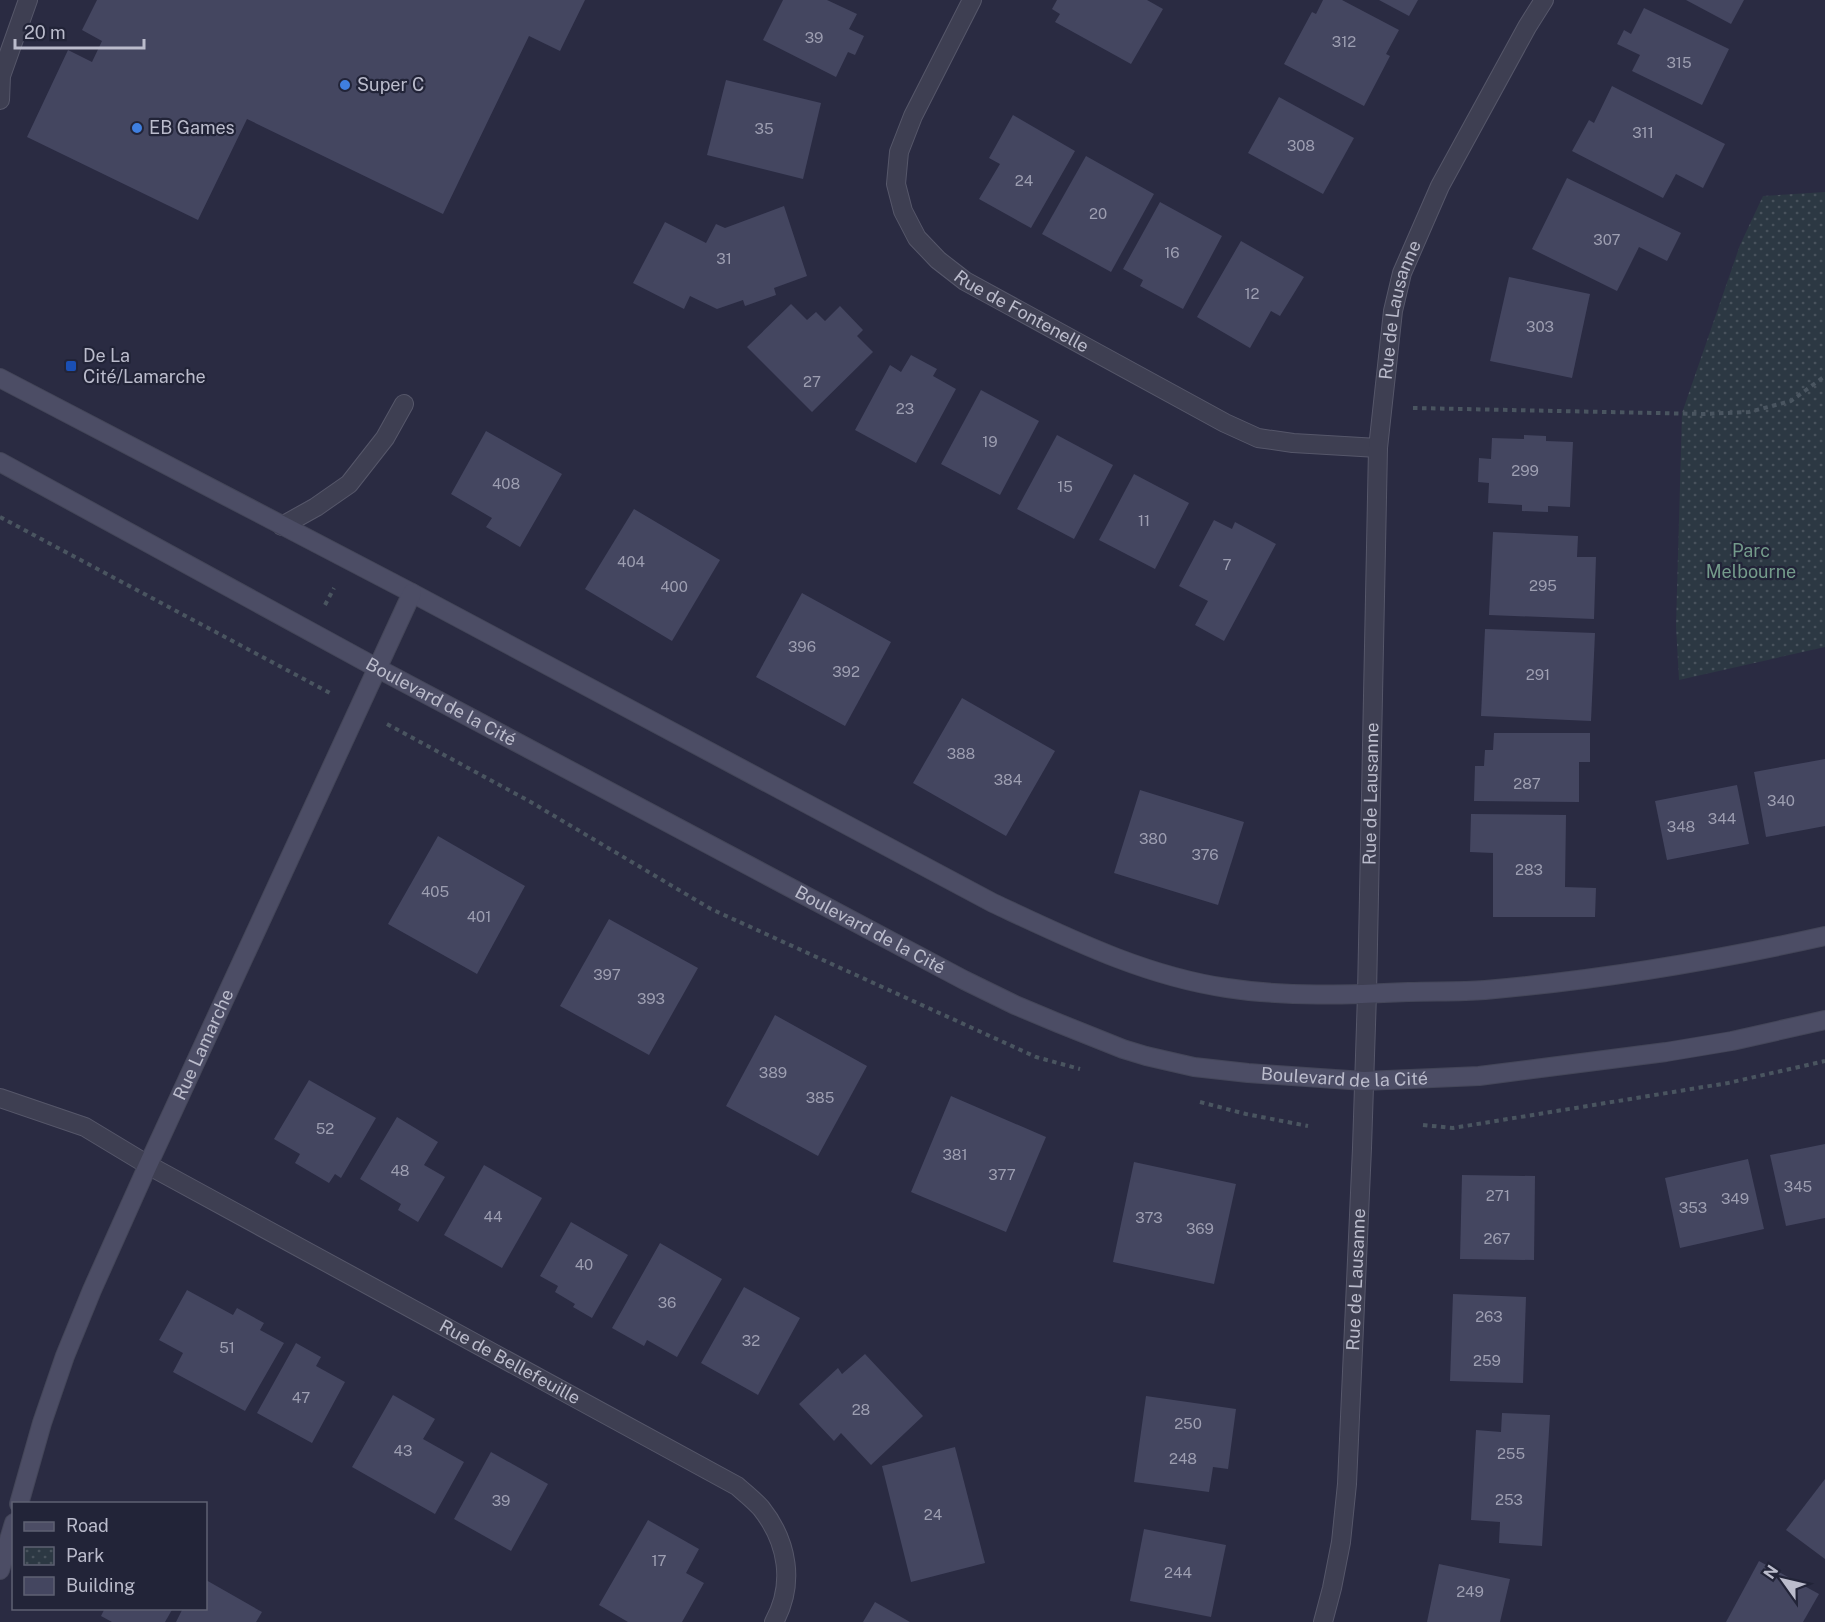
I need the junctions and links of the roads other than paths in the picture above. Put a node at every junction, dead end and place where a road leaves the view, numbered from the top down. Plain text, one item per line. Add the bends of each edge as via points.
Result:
1 (28, 0) edge
2 (972, 0) edge
3 (1544, 0) edge
4 (0, 100) edge
5 (0, 378) edge
6 (404, 404) dead end
7 (1378, 448) junction
8 (0, 462) edge
9 (282, 526) junction
10 (412, 593) junction
11 (377, 668) junction
12 (1825, 936) edge
13 (1367, 994) junction
14 (1825, 1020) edge
15 (1364, 1081) junction
16 (0, 1098) edge
17 (148, 1165) junction
18 (19, 1502) edge
19 (12, 1530) edge
20 (0, 1570) edge
21 (774, 1622) edge
22 (1323, 1622) edge

1 - 4 street via 1,76
2 - 7 street, Rue de Fontenelle via 899,152 896,184 903,211 917,238 965,281 1225,423 1258,438 1293,444
3 - 7 street, Rue de Lausanne via 1440,186 1402,273 1393,311
5 - 9 street
6 - 9 street via 385,438 349,484
7 - 13 street, Rue de Lausanne
8 - 11 street, Boulevard de la Cité
9 - 10 street
10 - 11 street, Rue Lamarche
10 - 13 street via 1055,933 1172,976 1227,988
11 - 15 street, Boulevard de la Cité via 953,975 1037,1014 1123,1049 1194,1067
11 - 17 street, Rue Lamarche
12 - 13 street via 1663,968 1581,979 1483,990
13 - 15 street, Rue de Lausanne
14 - 15 street, Boulevard de la Cité via 1666,1052 1479,1076
15 - 22 street, Rue de Lausanne via 1347,1484 1341,1542
16 - 17 street, Rue de Bellefeuille via 85,1127
17 - 18 street, Rue Lamarche via 65,1356
17 - 21 street, Rue de Bellefeuille via 737,1486 760,1508 777,1533 786,1560 787,1589
19 - 20 street

